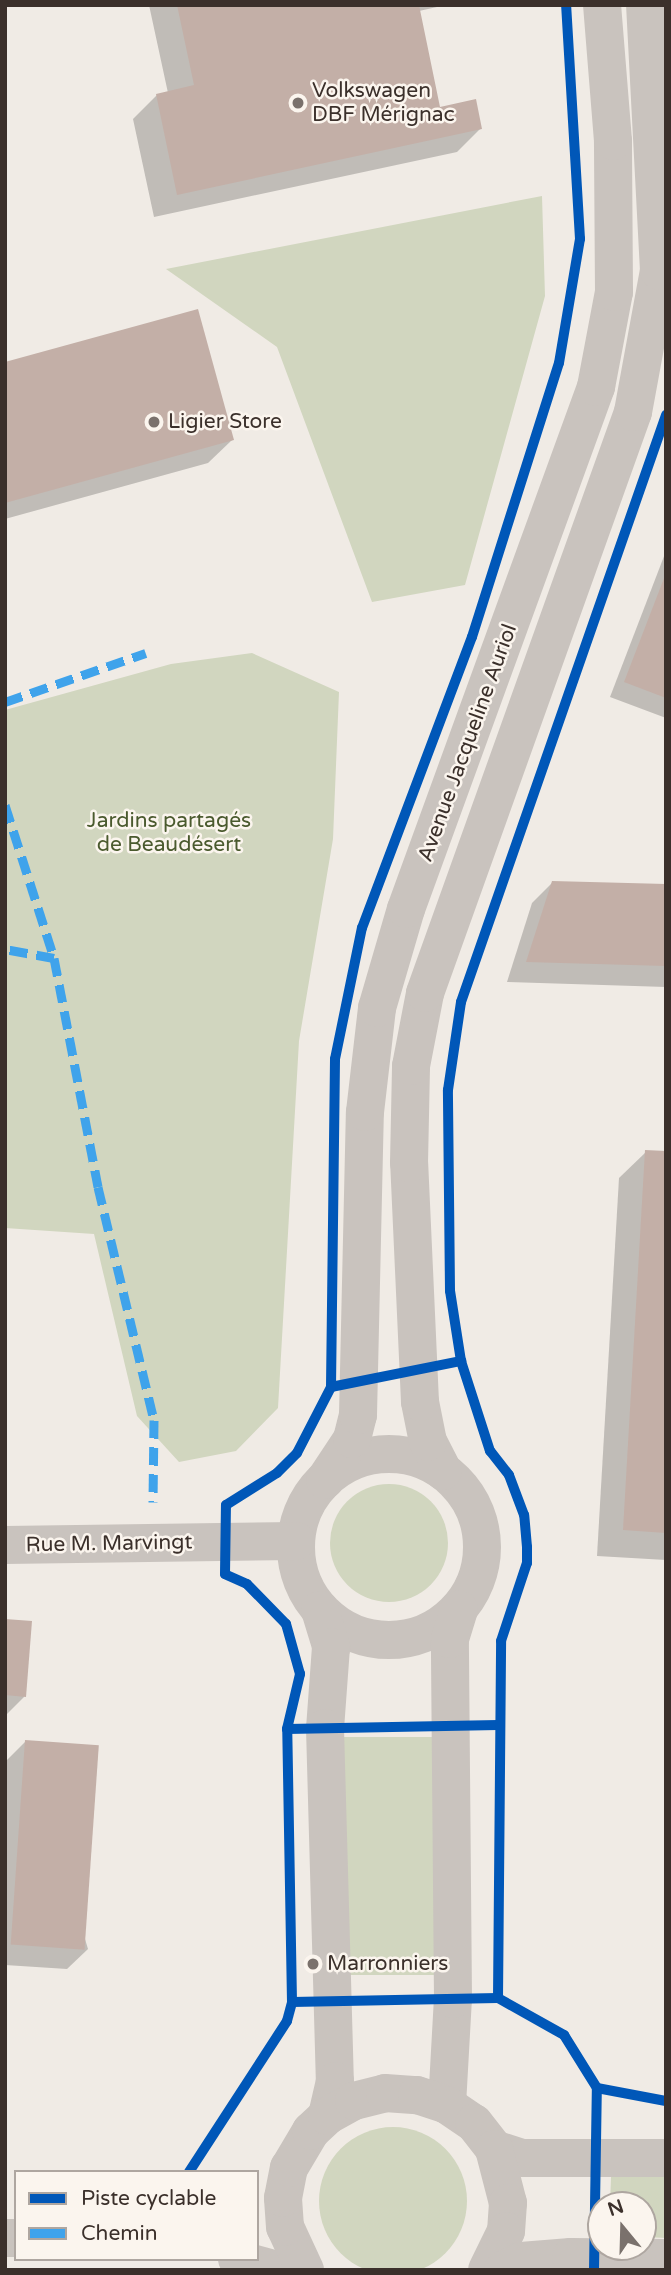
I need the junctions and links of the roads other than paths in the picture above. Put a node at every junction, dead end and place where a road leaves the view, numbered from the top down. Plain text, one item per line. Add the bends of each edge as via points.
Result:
1 (602, 5) edge
2 (645, 5) edge
3 (443, 1471) junction
4 (325, 1480) junction
5 (296, 1541) junction
6 (5, 1545) edge
7 (320, 1609) junction
8 (459, 1609) junction
9 (447, 2105) junction
10 (327, 2116) junction
11 (494, 2149) junction
12 (666, 2158) edge
13 (289, 2168) junction
14 (259, 2199) edge
15 (666, 2258) edge
16 (244, 2261) edge
17 (277, 2270) edge
18 (305, 2270) edge
19 (487, 2270) edge
20 (502, 2270) edge

1 - 4 street, Avenue Jacqueline Auriol via 613,141 614,292 596,387 405,909 377,1008 365,1112 358,1415 352,1439
2 - 3 street, Avenue Jacqueline Auriol via 659,271 633,412 425,993 411,1066 409,1163 419,1402 428,1442
3 - 4 street via 396,1454 370,1456
3 - 8 street via 464,1491 478,1517 483,1546 473,1590
4 - 5 street via 301,1518
5 - 6 street, Rue M. Marvingt
5 - 7 street via 298,1565
7 - 8 street via 340,1627 390,1641 416,1637
7 - 10 street via 331,1647 326,1728 335,2081
8 - 9 street via 450,1639 453,1986
9 - 10 street via 417,2095 385,2093 354,2101
9 - 11 street via 474,2123
10 - 13 street via 311,2131
11 - 12 street via 521,2158
11 - 19 street via 508,2203 506,2231
13 - 14 street
13 - 18 street via 283,2198 285,2227
15 - 20 street via 570,2257 521,2261
16 - 17 street

